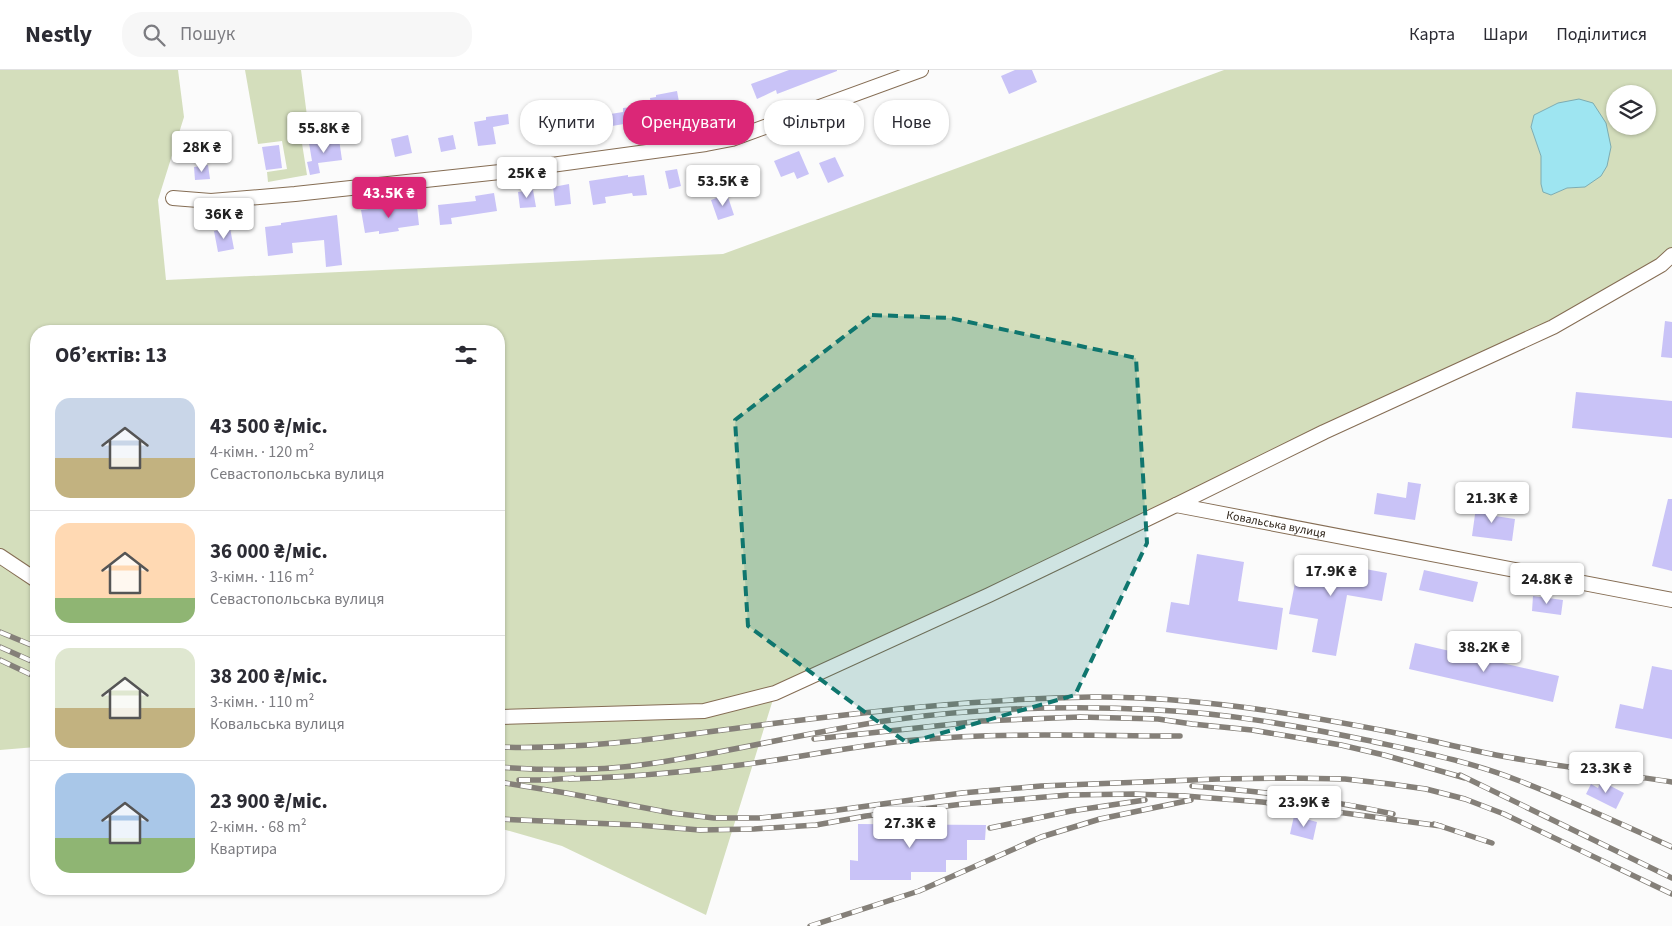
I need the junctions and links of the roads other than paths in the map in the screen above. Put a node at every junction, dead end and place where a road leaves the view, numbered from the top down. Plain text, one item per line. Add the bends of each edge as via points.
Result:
1 (920, 70) edge
2 (173, 198) dead end
3 (1672, 255) edge
4 (1176, 505) junction
5 (0, 556) edge
6 (30, 576) edge
7 (1672, 600) edge
8 (505, 717) edge

1 - 2 street via 732,139 706,144 500,172 295,194 211,201
3 - 4 street via 1661,265 1553,327 1324,432
4 - 7 street, Ковальська вулиця
4 - 8 street via 774,693 704,712
5 - 6 street

